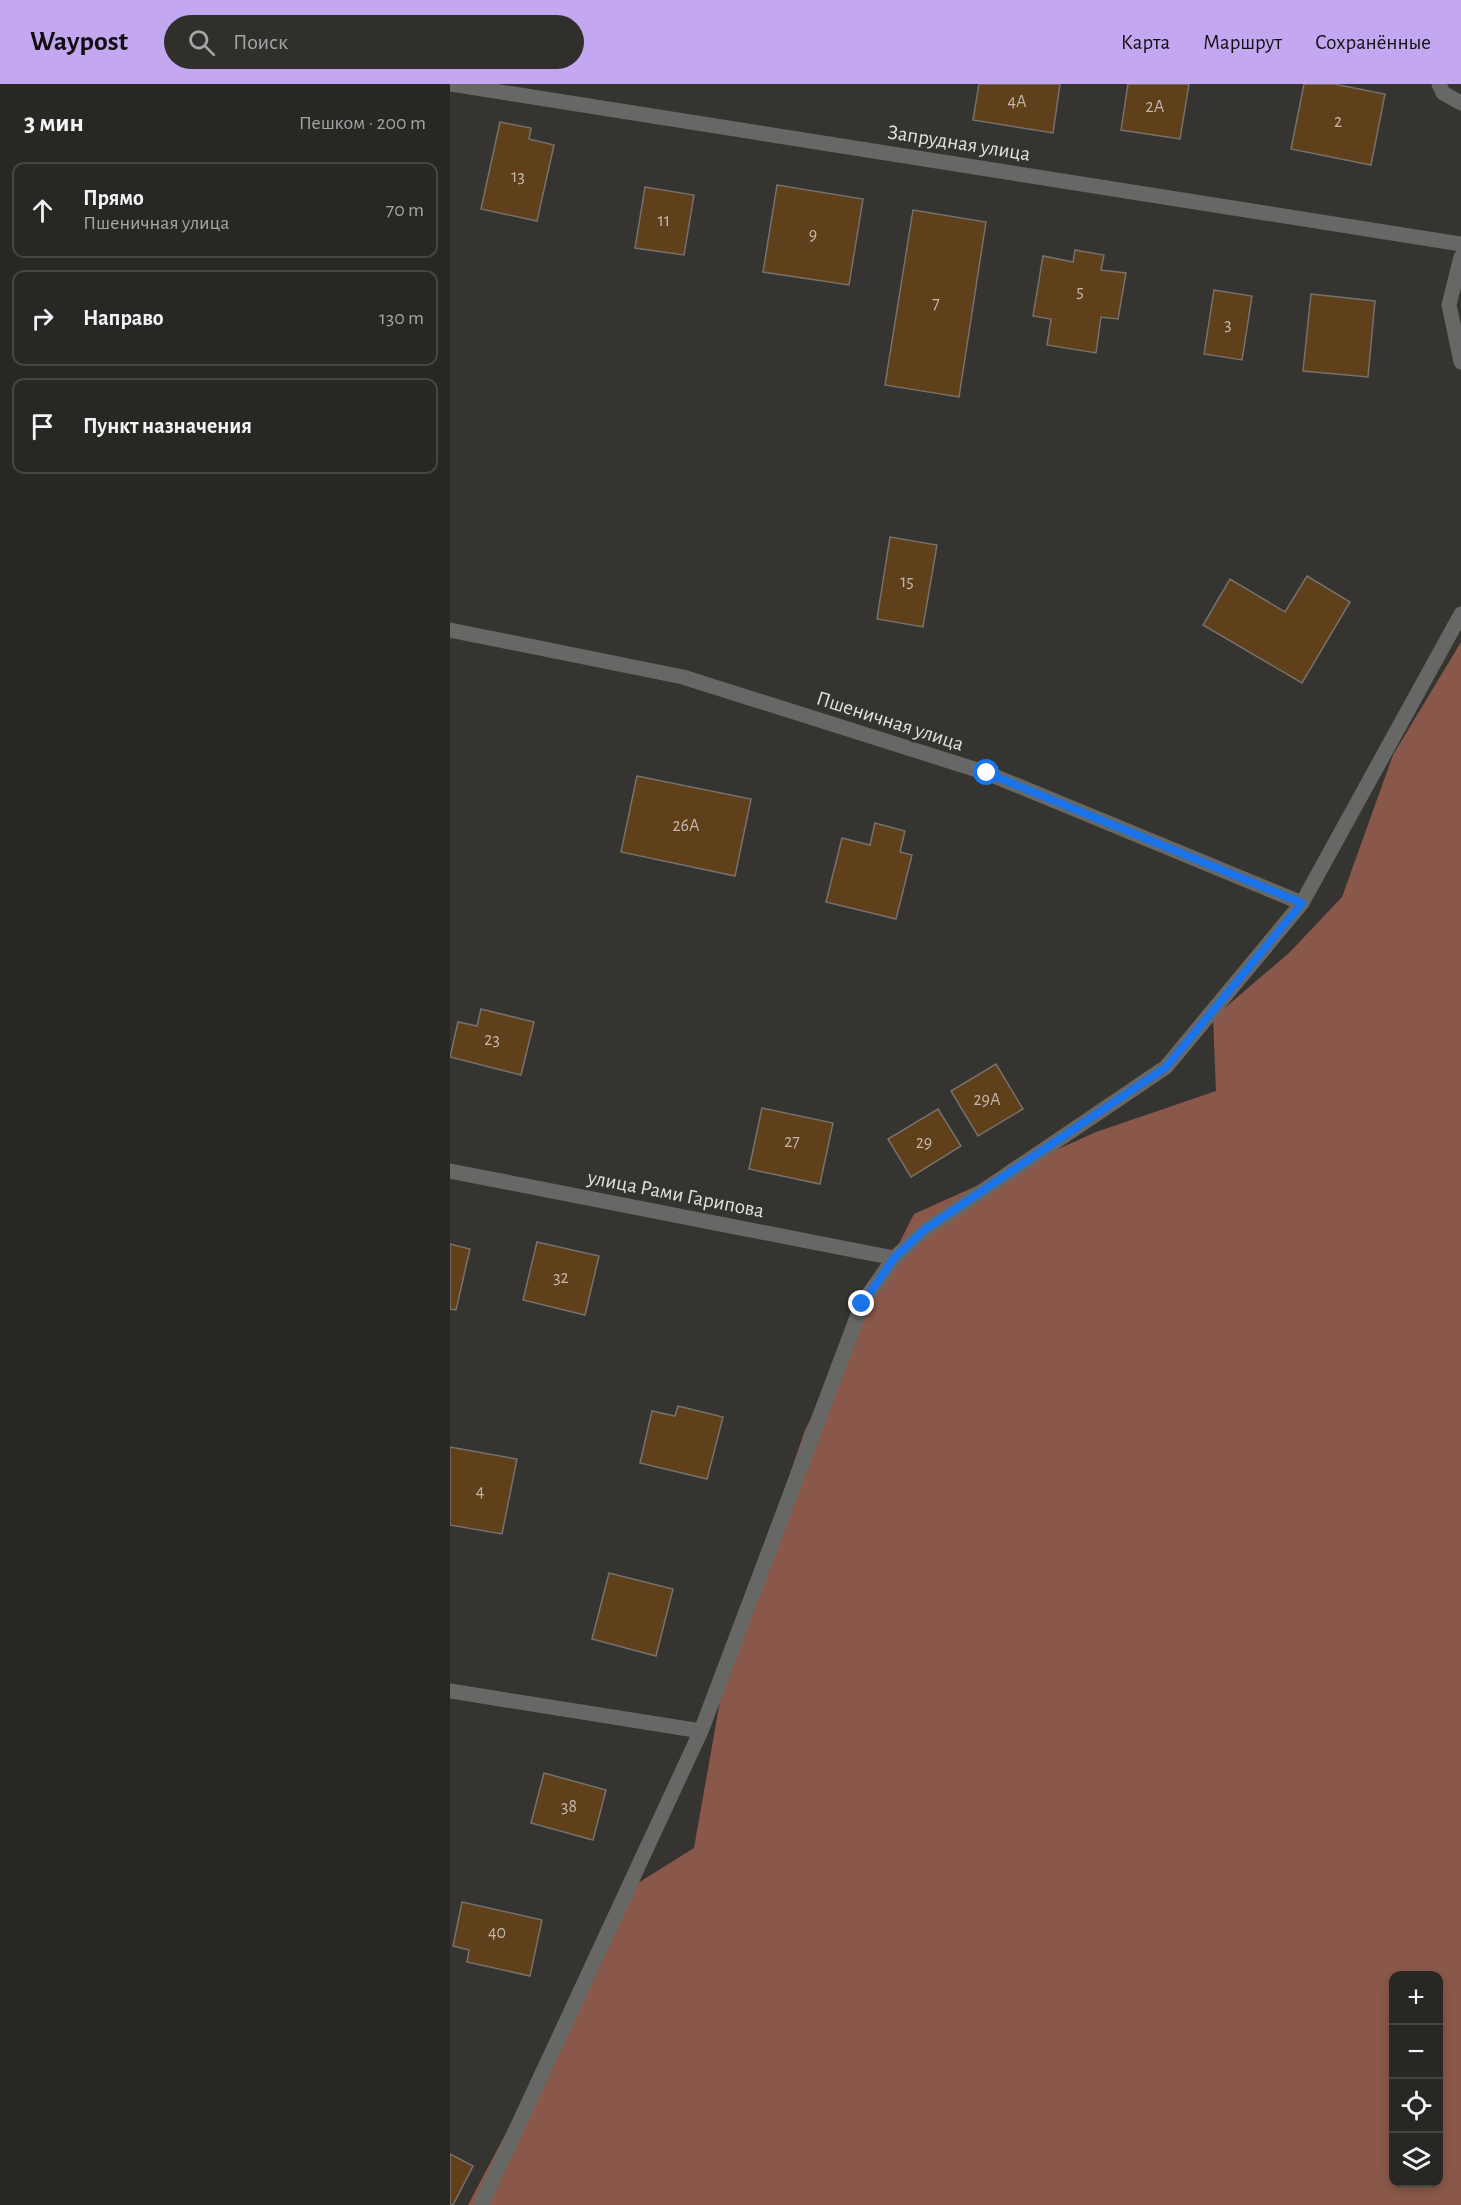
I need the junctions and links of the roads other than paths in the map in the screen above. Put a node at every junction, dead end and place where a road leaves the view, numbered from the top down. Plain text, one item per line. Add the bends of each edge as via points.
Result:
1 (450, 84) edge
2 (1439, 84) edge
3 (1461, 103) edge
4 (1461, 244) edge
5 (1461, 257) edge
6 (1461, 362) edge
7 (1461, 614) edge
8 (450, 630) edge
9 (1302, 903) junction
10 (450, 1171) edge
11 (894, 1258) junction
12 (450, 1691) edge
13 (701, 1731) junction
14 (481, 2205) edge

1 - 4 street, Запрудная улица
2 - 3 street via 1443,93
5 - 6 street via 1449,305
7 - 9 street
8 - 9 street, Пшеничная улица via 683,677 987,773
9 - 11 street via 1166,1067 924,1230
10 - 11 street, улица Рами Гарипова
11 - 13 street via 862,1304
12 - 13 street
13 - 14 street

